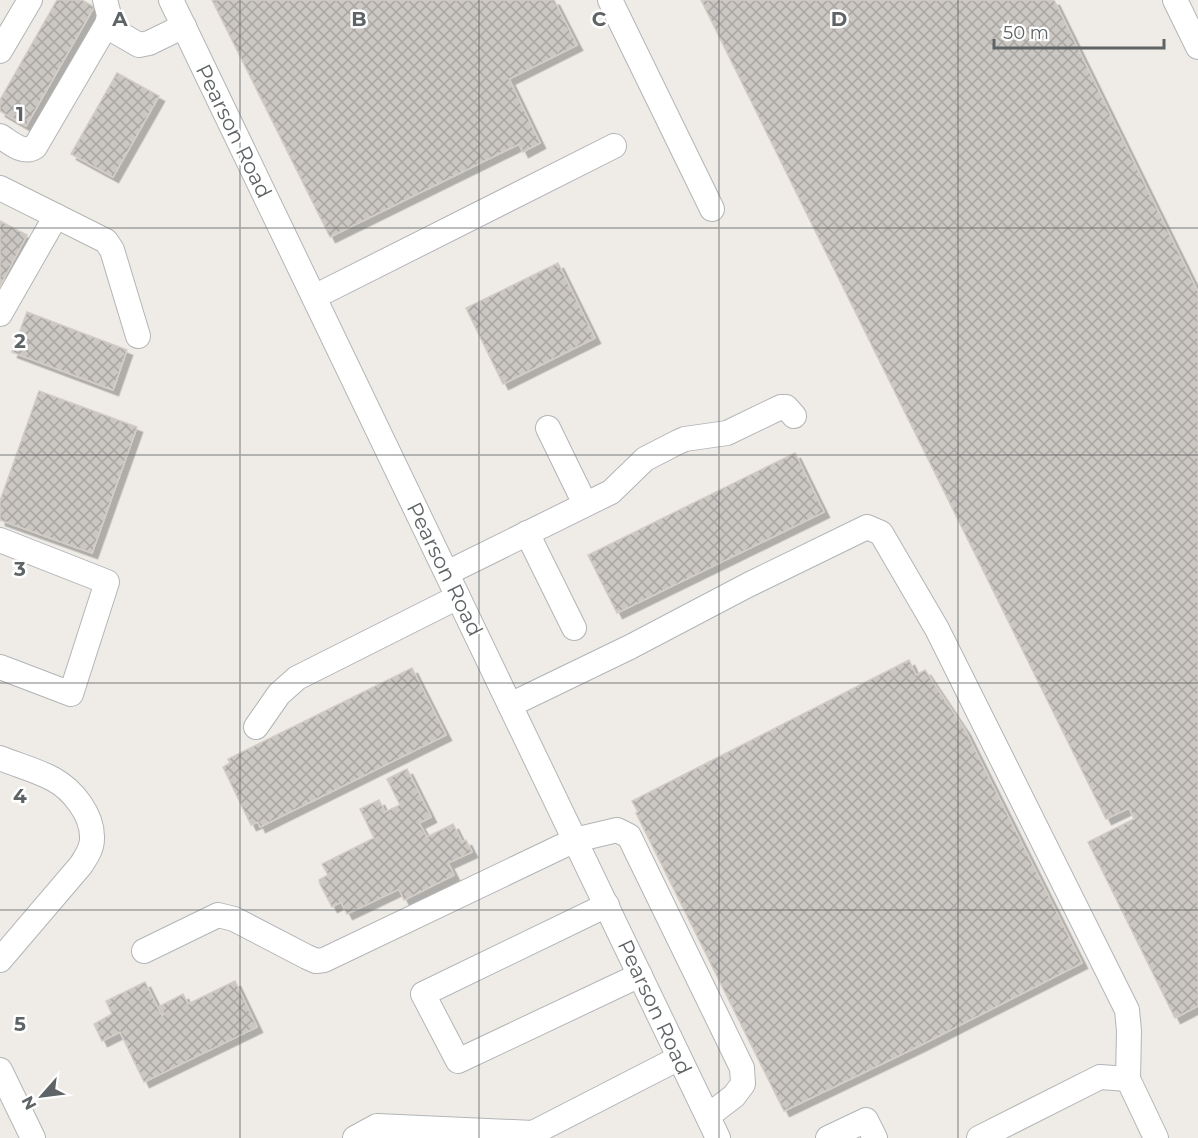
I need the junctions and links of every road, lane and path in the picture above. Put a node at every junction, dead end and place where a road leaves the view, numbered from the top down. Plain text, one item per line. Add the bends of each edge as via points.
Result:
1 (30, 0) edge
2 (105, 0) edge
3 (171, 0) edge
4 (610, 0) edge
5 (1175, 0) edge
6 (106, 26) junction
7 (184, 26) junction
8 (1198, 47) edge
9 (0, 51) edge
10 (0, 136) edge
11 (614, 146) dead end
12 (0, 188) edge
13 (712, 209) dead end
14 (56, 216) junction
15 (314, 297) junction
16 (0, 314) edge
17 (138, 336) dead end
18 (794, 416) dead end
19 (548, 428) dead end
20 (585, 504) junction
21 (527, 533) junction
22 (0, 540) edge
23 (447, 573) junction
24 (458, 597) junction
25 (574, 628) dead end
26 (0, 667) edge
27 (510, 705) junction
28 (256, 727) dead end
29 (0, 758) edge
30 (575, 840) junction
31 (607, 905) junction
32 (144, 951) dead end
33 (0, 960) edge
34 (640, 975) junction
35 (679, 1058) junction
36 (0, 1070) edge
37 (1128, 1079) junction
38 (708, 1116) junction
39 (534, 1136) edge
40 (33, 1138) edge
41 (355, 1138) edge
42 (718, 1138) edge
43 (828, 1138) edge
44 (875, 1138) edge
45 (979, 1138) edge
46 (1156, 1138) edge

1 - 9 street
2 - 6 street via 109,15
3 - 7 street, Pearson Road
4 - 13 street
5 - 8 street
6 - 7 street via 139,45
6 - 10 street via 35,147 24,150
7 - 15 street, Pearson Road
11 - 15 street
12 - 14 street
14 - 16 street
14 - 17 street via 102,239 112,250
15 - 23 street, Pearson Road
18 - 20 street via 786,406 781,407 727,433 685,439 645,459 618,487
19 - 20 street
20 - 21 street
21 - 23 street
21 - 25 street
22 - 26 street via 107,582 71,694
23 - 24 street, Pearson Road
24 - 27 street, Pearson Road
24 - 28 street via 297,678 279,694
27 - 30 street, Pearson Road
27 - 37 street via 867,527 881,533 937,629 1127,1010
29 - 33 street via 52,778 66,788 84,810 92,839 81,865
30 - 31 street, Pearson Road
30 - 32 street via 324,960 316,961 234,919 218,915
30 - 38 street via 617,830 629,836 742,1068 743,1084
31 - 34 street, Pearson Road
31 - 34 street via 423,994 458,1061
34 - 35 street, Pearson Road
35 - 38 street, Pearson Road
35 - 39 street
36 - 40 street
37 - 45 street via 1100,1077
37 - 46 street
38 - 42 street, Pearson Road
39 - 41 street via 377,1126
43 - 44 street via 866,1120

